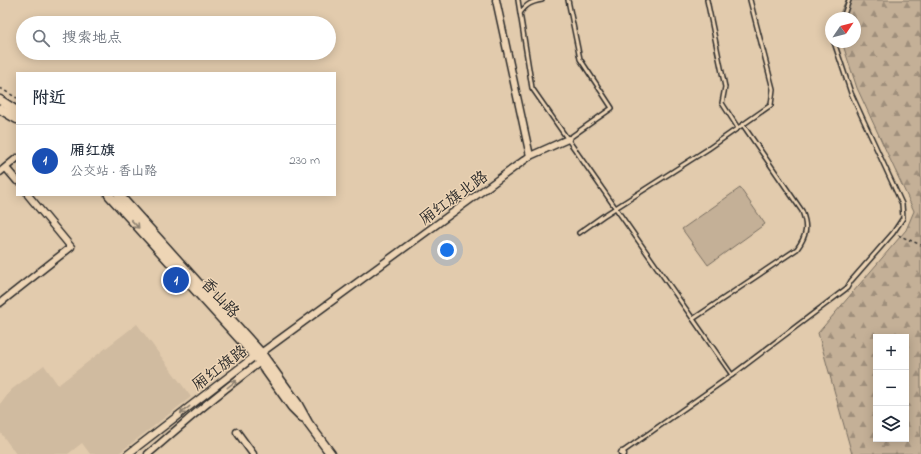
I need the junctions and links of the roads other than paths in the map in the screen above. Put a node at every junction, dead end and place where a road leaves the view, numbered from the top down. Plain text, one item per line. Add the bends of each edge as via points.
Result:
1 (496, 0) edge
2 (518, 0) edge
3 (542, 0) edge
4 (568, 0) edge
5 (707, 0) edge
6 (750, 0) edge
7 (849, 0) edge
8 (845, 12) edge
9 (520, 13) junction
10 (836, 48) edge
11 (0, 100) edge
12 (0, 109) edge
13 (16, 110) edge
14 (16, 119) edge
15 (743, 125) junction
16 (738, 128) junction
17 (568, 139) junction
18 (530, 156) junction
19 (16, 159) edge
20 (6, 168) junction
21 (0, 172) edge
22 (16, 181) edge
23 (29, 196) edge
24 (109, 196) edge
25 (120, 196) edge
26 (616, 208) junction
27 (579, 233) dead end
28 (0, 303) edge
29 (693, 319) junction
30 (259, 357) junction
31 (732, 375) junction
32 (237, 432) dead end
33 (128, 454) edge
34 (148, 454) edge
35 (253, 454) edge
36 (331, 454) edge
37 (621, 454) edge

1 - 18 street
2 - 9 lane
3 - 9 lane via 527,5
4 - 17 lane via 580,59 612,108
5 - 16 lane via 724,87 722,103
6 - 15 lane via 773,89 772,105
7 - 8 lane
9 - 17 lane via 532,88
10 - 31 lane via 851,93 902,204 903,218 847,288
11 - 13 street
12 - 14 street
15 - 16 lane
15 - 29 lane via 802,211 806,229 797,249
16 - 26 lane
17 - 18 street
17 - 26 lane
18 - 30 street, 厢红旗北路
19 - 20 street
20 - 21 street
20 - 22 street
23 - 28 street via 71,247
24 -> 30 street, 香山路
25 - 30 street, 香山路
26 - 27 lane
26 - 29 lane
29 - 31 lane
30 -> 33 street, 厢红旗路
34 -> 30 street, 厢红旗路
30 - 36 street, 香山路 via 292,407 308,423
31 - 37 lane
32 - 35 street

